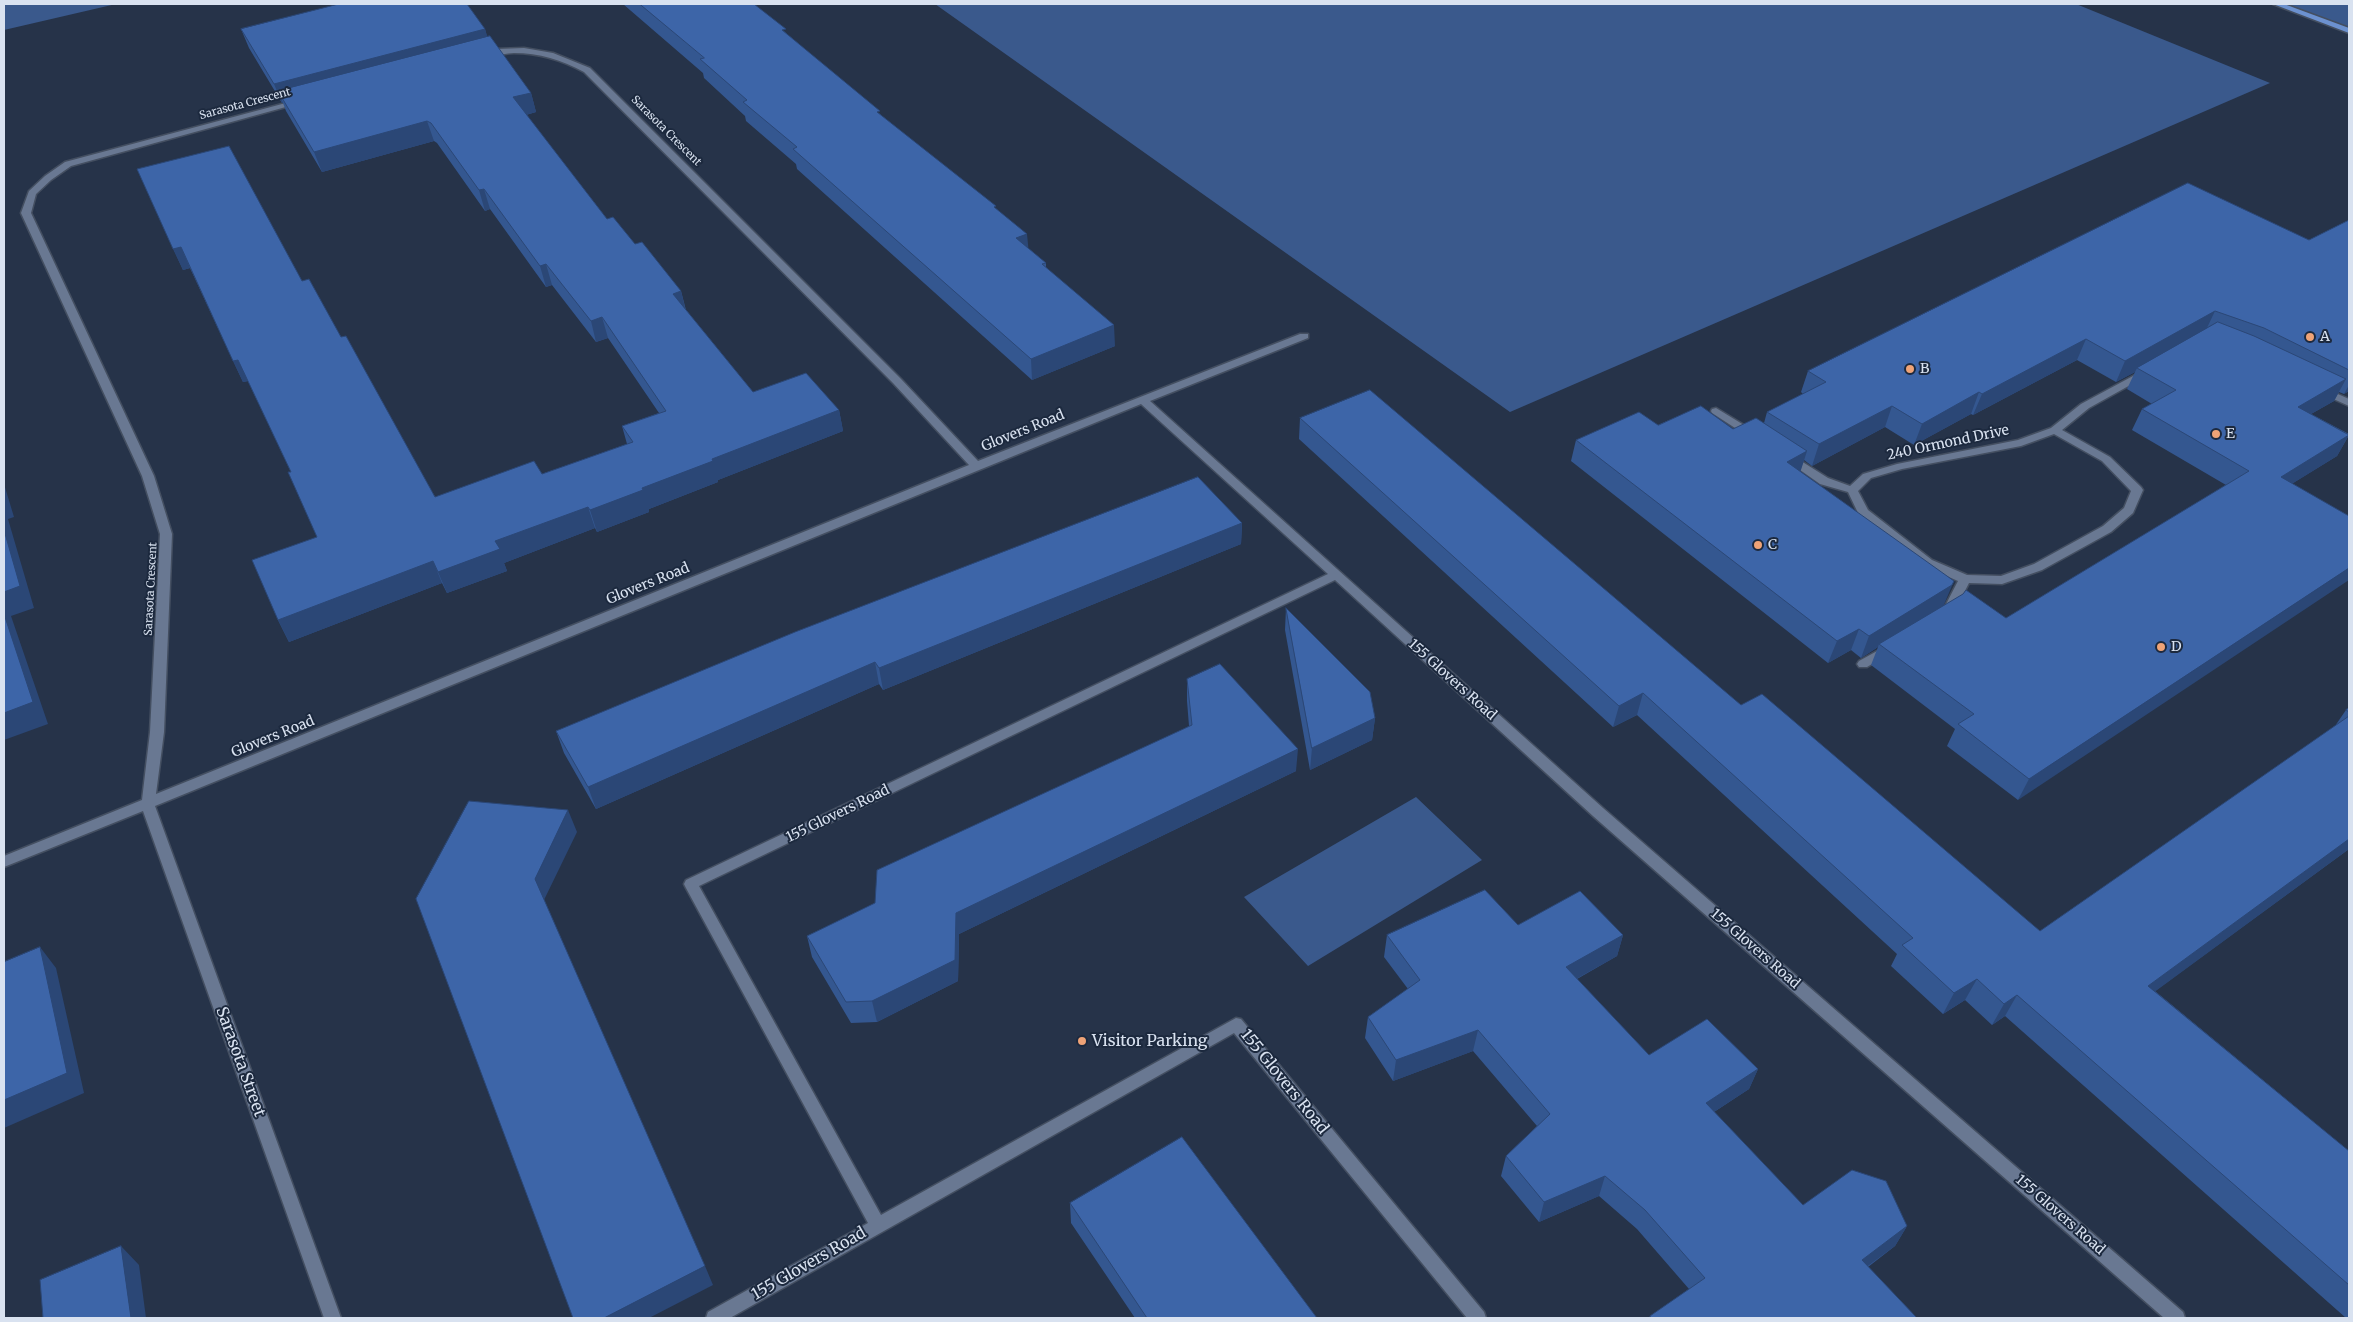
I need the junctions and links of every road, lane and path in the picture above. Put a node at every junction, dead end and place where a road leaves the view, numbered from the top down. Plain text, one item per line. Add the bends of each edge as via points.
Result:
1 (2277, 4) edge
2 (2349, 31) edge
3 (471, 58) edge
4 (308, 101) edge
5 (1304, 336) dead end
6 (2154, 367) edge
7 (2316, 386) edge
8 (1142, 399) junction
9 (2349, 403) edge
10 (1716, 411) dead end
11 (2055, 430) junction
12 (1766, 443) edge
13 (1782, 454) edge
14 (976, 466) junction
15 (1852, 490) junction
16 (1336, 575) junction
17 (1965, 579) junction
18 (1933, 620) edge
19 (1902, 640) edge
20 (1863, 664) dead end
21 (148, 805) junction
22 (4, 862) edge
23 (878, 1224) junction
24 (332, 1318) edge
25 (714, 1318) edge
26 (1478, 1318) edge
27 (2177, 1318) edge

1 - 2 main road
3 - 14 street, Sarasota Crescent via 499,50 537,52 565,58 587,70 890,374
4 - 21 street, Sarasota Crescent via 68,164 32,193 26,213 148,476 166,534 157,732
5 - 8 street, Glovers Road
6 - 11 street, 240 Ormond Drive via 2085,406
7 - 9 street
8 - 14 street, Glovers Road
8 - 16 street, 155 Glovers Road
10 - 12 street
11 - 15 street, 240 Ormond Drive via 2021,443 1901,466 1867,476
11 - 17 street via 2106,459 2137,490 2129,510 2107,528 2038,568 2002,580
13 - 15 street via 1824,482
14 - 21 street, Glovers Road
15 - 17 street via 1863,512 1889,535 1928,563
16 - 23 street, 155 Glovers Road via 691,884
16 - 27 street, 155 Glovers Road via 1598,812
17 - 18 street via 1949,611
19 - 20 street
21 - 22 street, Glovers Road
21 - 24 street, Sarasota Street
23 - 25 street, 155 Glovers Road
23 - 26 street, 155 Glovers Road via 1236,1024

